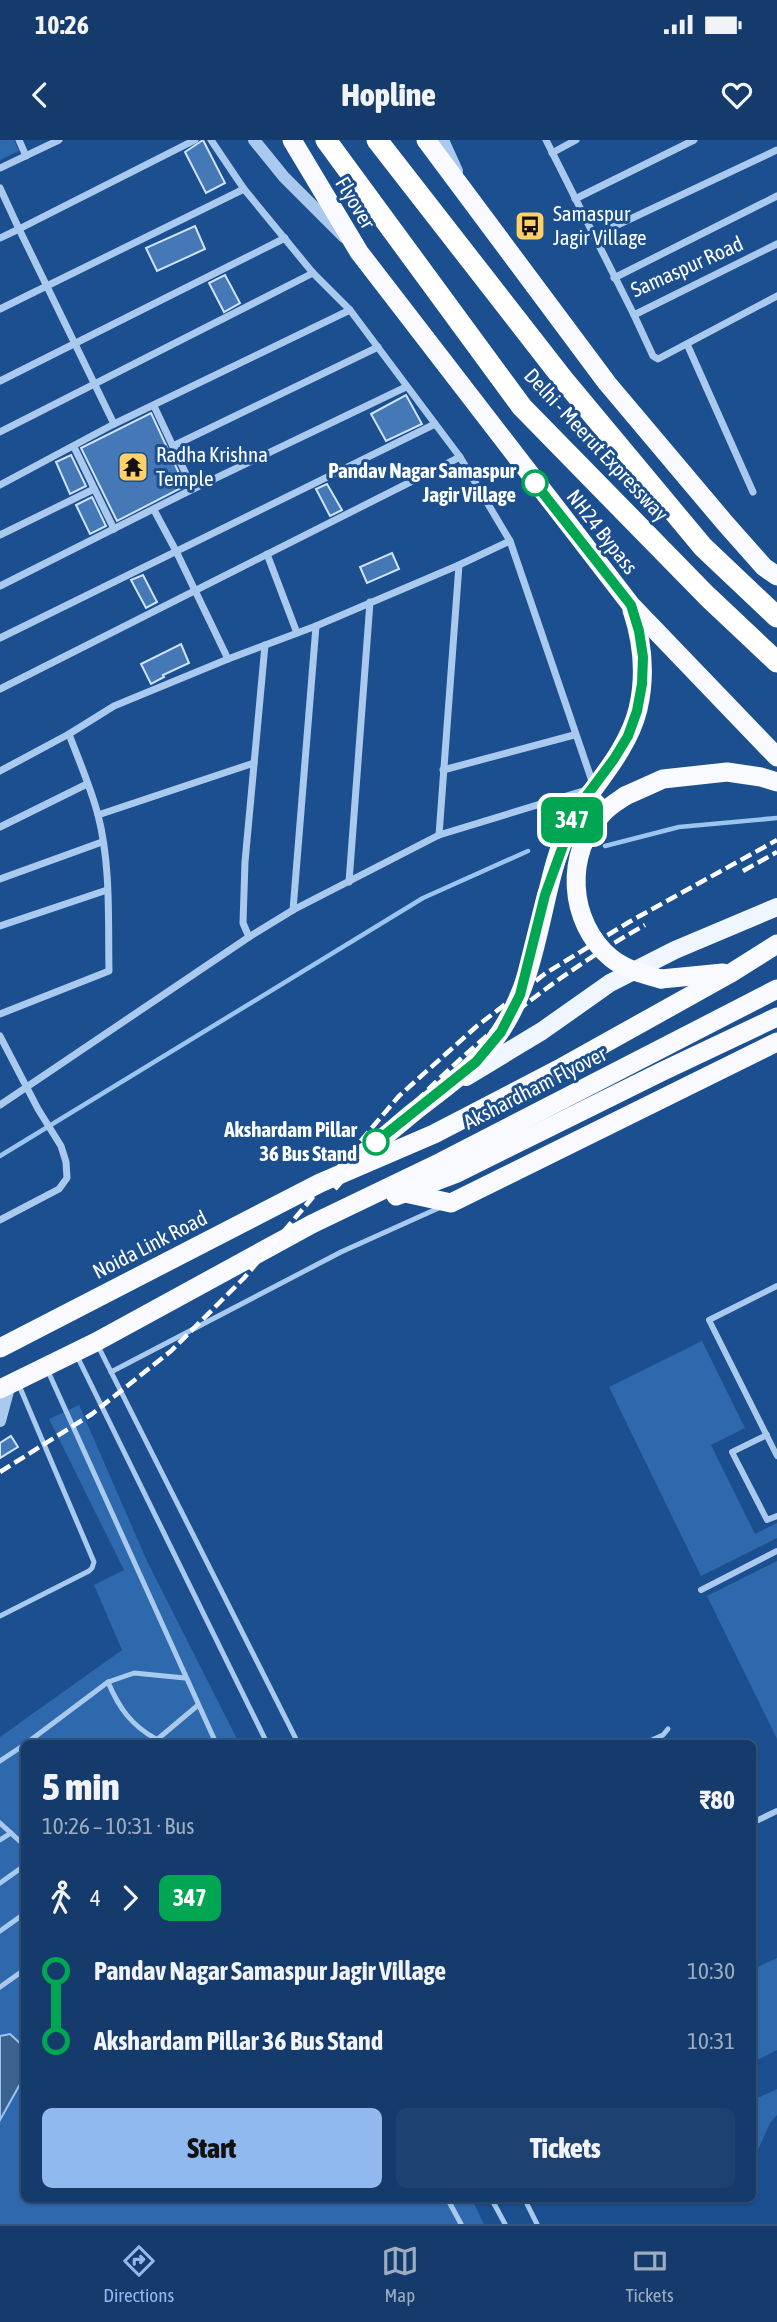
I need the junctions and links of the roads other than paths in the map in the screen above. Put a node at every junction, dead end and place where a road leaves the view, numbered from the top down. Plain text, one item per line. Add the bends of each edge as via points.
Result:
1 (19, 140) edge
2 (59, 140) edge
3 (195, 140) edge
4 (211, 140) edge
5 (254, 140) edge
6 (326, 140) edge
7 (377, 140) edge
8 (426, 140) edge
9 (443, 140) edge
10 (545, 140) edge
11 (576, 140) edge
12 (694, 140) edge
13 (297, 148) edge
14 (777, 150) edge
15 (552, 153) junction
16 (26, 156) junction
17 (0, 168) edge
18 (0, 188) edge
19 (244, 189) junction
20 (777, 196) edge
21 (575, 199) junction
22 (474, 207) junction
23 (19, 229) junction
24 (594, 236) junction
25 (0, 238) edge
26 (285, 238) junction
27 (777, 244) edge
28 (359, 252) junction
29 (313, 273) junction
30 (614, 278) junction
31 (46, 285) junction
32 (777, 296) edge
33 (0, 309) edge
34 (350, 310) junction
35 (634, 315) junction
36 (74, 343) junction
37 (687, 345) junction
38 (378, 347) junction
39 (0, 381) edge
40 (93, 383) junction
41 (406, 387) junction
42 (154, 406) junction
43 (114, 424) junction
44 (435, 424) junction
45 (0, 432) edge
46 (173, 446) junction
47 (74, 447) junction
48 (460, 457) junction
49 (0, 485) edge
50 (94, 489) junction
51 (193, 489) junction
52 (753, 492) dead end
53 (154, 510) junction
54 (114, 529) junction
55 (0, 536) edge
56 (510, 541) junction
57 (176, 551) junction
58 (267, 554) junction
59 (459, 565) junction
60 (777, 576) edge
61 (0, 586) edge
62 (195, 592) junction
63 (370, 601) junction
64 (631, 605) junction
65 (777, 617) edge
66 (316, 626) junction
67 (297, 633) junction
68 (0, 638) edge
69 (265, 645) junction
70 (228, 659) junction
71 (777, 662) edge
72 (0, 689) edge
73 (69, 734) junction
74 (574, 735) junction
75 (777, 757) edge
76 (254, 763) junction
77 (443, 770) junction
78 (0, 771) edge
79 (777, 782) edge
80 (87, 784) junction
81 (594, 788) junction
82 (98, 815) junction
83 (0, 827) edge
84 (439, 835) junction
85 (103, 842) junction
86 (0, 879) edge
87 (349, 882) junction
88 (107, 890) junction
89 (777, 907) edge
90 (293, 910) junction
91 (0, 926) edge
92 (248, 937) junction
93 (777, 944) edge
94 (731, 973) junction
95 (777, 989) edge
96 (0, 1014) edge
97 (777, 1017) edge
98 (0, 1036) edge
99 (777, 1042) edge
100 (28, 1088) junction
101 (433, 1097) junction
102 (0, 1105) edge
103 (320, 1183) junction
104 (405, 1193) junction
105 (451, 1203) junction
106 (0, 1220) edge
107 (312, 1224) junction
108 (777, 1286) edge
109 (96, 1342) junction
110 (0, 1348) edge
111 (75, 1352) junction
112 (46, 1367) junction
113 (110, 1372) junction
114 (9, 1384) edge
115 (0, 1421) edge
116 (767, 1435) junction
117 (777, 1456) edge
118 (777, 1516) edge
119 (777, 1551) edge
120 (701, 1590) dead end
121 (0, 1616) edge
122 (185, 1678) junction
123 (107, 1682) junction
124 (197, 1706) junction
125 (668, 1729) dead end
126 (31, 1740) edge
127 (153, 1740) edge
128 (155, 1740) edge
129 (214, 1740) edge
130 (266, 1740) edge
131 (296, 1740) edge
132 (652, 1740) edge
133 (21, 1747) edge
134 (0, 1761) edge
135 (777, 1811) edge
136 (756, 1821) edge
137 (0, 1823) edge
138 (11, 1833) junction
139 (0, 1840) edge
140 (21, 1842) edge
141 (21, 1868) edge
142 (0, 1883) edge
143 (21, 1916) edge
144 (0, 1931) edge
145 (21, 1972) edge
146 (0, 1987) edge
147 (449, 2202) edge
148 (493, 2202) edge
149 (526, 2202) edge
150 (461, 2224) edge
151 (505, 2224) edge
152 (537, 2224) edge

1 - 16 street
2 - 16 street
3 - 23 street
4 - 19 street
5 - 28 street
6 - 71 highway, Delhi - Meerut Expressway via 522,407 677,567
7 - 65 highway, Delhi - Meerut Expressway via 563,379 703,547
8 - 22 highway
9 - 22 street
10 - 15 street, Samaspur Road
11 - 15 street
12 - 21 street
13 - 28 highway, Flyover
14 - 24 street
15 - 21 street, Samaspur Road
16 - 17 street
18 - 23 street
19 - 26 street
19 - 31 street
20 - 30 street
21 - 24 street, Samaspur Road
22 - 60 highway via 607,383 725,523
23 - 25 street
23 - 31 street
24 - 30 street, Samaspur Road
26 - 29 street
26 - 36 street
27 - 35 street, Samaspur Road
28 - 64 highway, NH24 Bypass
29 - 34 street
29 - 40 street
30 - 35 street, Samaspur Road
31 - 33 street
31 - 36 street
32 - 37 street
34 - 38 street
34 - 42 street
35 - 37 street via 658,359
36 - 39 street
36 - 40 street
37 - 52 street
38 - 41 street
38 - 46 street
40 - 43 street
40 - 45 street
41 - 44 street
41 - 51 street
42 - 43 street
42 - 46 street
43 - 47 street
44 - 48 street
44 - 57 street
46 - 51 street
47 - 49 street
47 - 50 street
48 - 56 street
48 - 58 street
50 - 54 street
50 - 55 street
51 - 53 street
53 - 54 street
53 - 57 street
54 - 61 street
56 - 59 street
56 - 74 street
57 - 62 street
57 - 68 street
58 - 62 street
58 - 67 street
59 - 63 street
59 - 77 street
62 - 70 street
62 - 72 street
63 - 66 street
63 - 87 street
64 - 75 highway, NH24 Bypass
64 - 81 highway via 643,657 637,711 628,736
66 - 67 street
66 - 90 street
67 - 69 street
69 - 70 street
69 - 76 street
70 - 73 street via 114,706
73 - 78 street
73 - 80 street
74 - 77 street
74 - 81 street
76 - 82 street
76 - 92 street via 245,862 243,923
77 - 84 street
79 - 94 highway, bridge via 727,772 663,779 625,796 603,813 587,834 578,860 575,887 580,914 611,958 635,972 661,979
80 - 82 street
80 - 83 street
81 - 84 street
81 - 101 highway via 576,810 562,844 520,995 501,1032 476,1062
82 - 85 street
84 - 87 street
85 - 86 street
85 - 88 street
87 - 90 street
88 - 91 street
88 - 96 street via 110,971
89 - 101 main road via 610,983 542,1031
90 - 92 street
92 - 100 street
93 - 94 highway, Akshardham Flyover
94 - 103 highway, Akshardham Flyover via 434,1134
95 - 107 highway, Akshardham Flyover
97 - 104 highway via 457,1173
98 - 100 street
99 - 105 highway
100 - 102 street
100 - 106 street via 61,1146 67,1178 59,1189
101 - 103 highway
103 - 110 highway, Noida Link Road
104 - 105 highway
104 - 107 highway
105 - 113 lane via 341,1252
107 - 109 highway
108 - 116 street via 709,1320
109 - 111 highway
109 - 113 lane
111 - 112 highway
111 - 130 lane
112 - 114 highway
112 - 122 lane
113 - 131 lane
114 - 115 street
114 - 121 lane via 94,1562 89,1571
116 - 117 street
116 - 118 street via 733,1452 767,1520
119 - 120 street
122 - 123 lane via 134,1673
122 - 124 lane
123 - 126 lane
123 - 127 lane via 125,1715
124 - 128 lane
124 - 129 lane
125 - 132 lane
133 - 134 lane
135 - 136 street
137 - 138 lane
138 - 139 lane
138 - 140 lane
141 - 142 lane
143 - 144 lane
145 - 146 lane
147 - 150 lane
148 - 151 lane
149 - 152 lane

